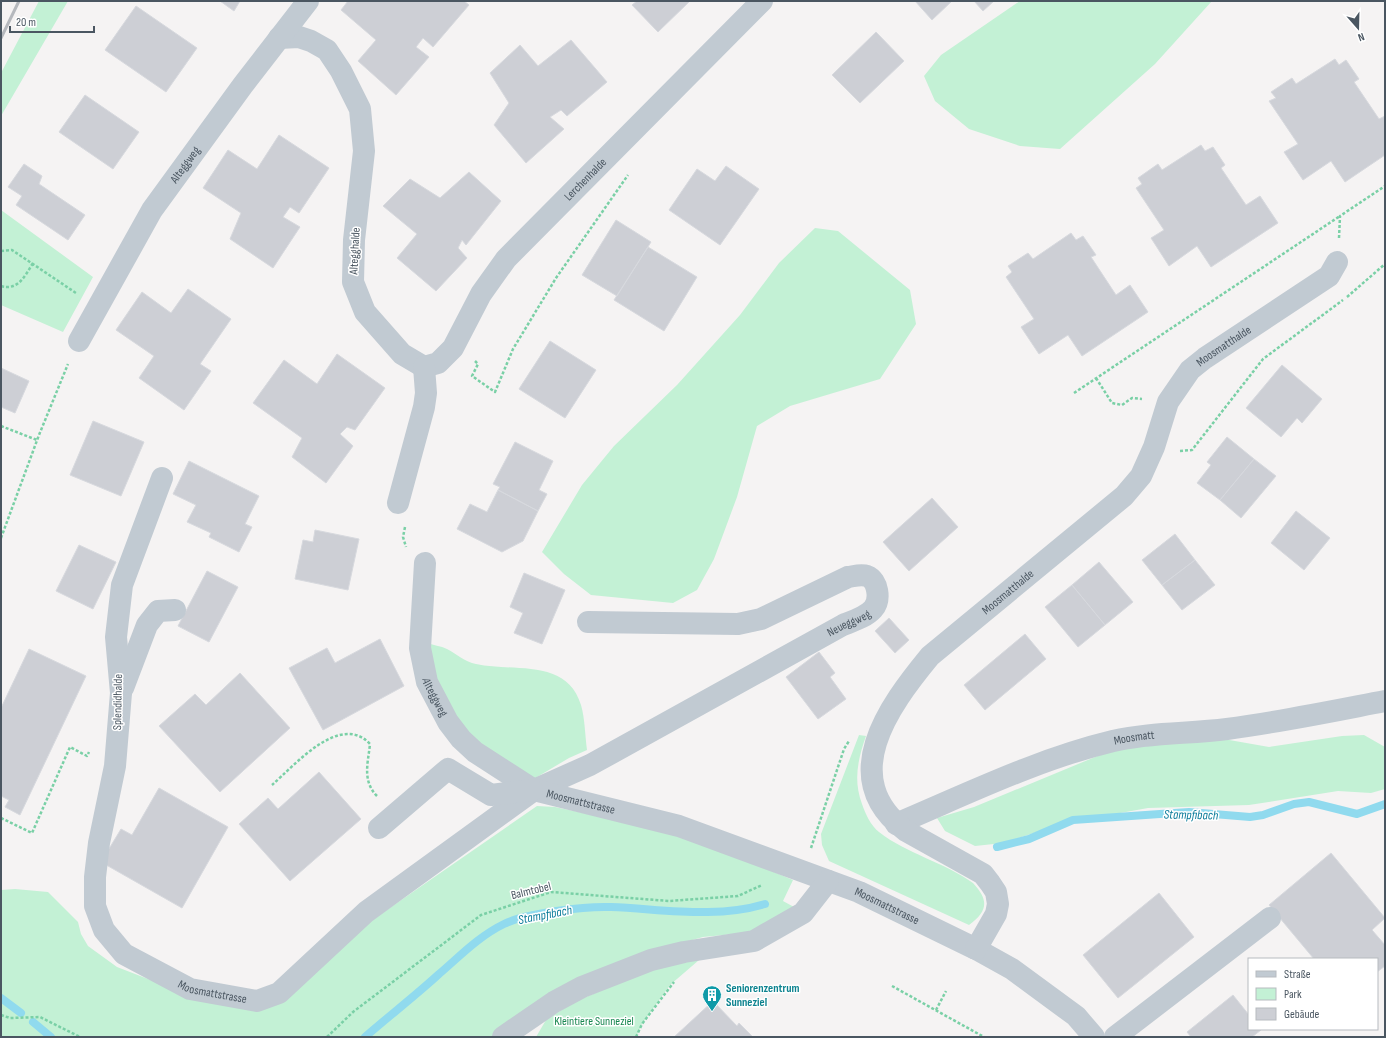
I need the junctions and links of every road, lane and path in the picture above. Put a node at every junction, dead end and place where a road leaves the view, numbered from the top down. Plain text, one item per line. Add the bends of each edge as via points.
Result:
1 (308, 1) edge
2 (762, 1) edge
3 (279, 38) junction
4 (631, 171) dead end
5 (1385, 186) edge
6 (1340, 216) junction
7 (1, 251) edge
8 (1337, 262) joint
9 (33, 264) junction
10 (1385, 264) edge
11 (1, 286) edge
12 (78, 295) dead end
13 (80, 341) dead end
14 (470, 356) dead end
15 (67, 367) dead end
16 (424, 367) junction
17 (1096, 378) junction
18 (1074, 393) dead end
19 (1132, 398) dead end
20 (1, 426) edge
21 (37, 440) junction
22 (1154, 446) junction
23 (162, 478) dead end
24 (402, 512) joint
25 (1, 538) edge
26 (425, 562) joint
27 (175, 610) dead end
28 (588, 622) dead end
29 (121, 693) junction
30 (1385, 701) edge
31 (90, 750) dead end
32 (272, 785) dead end
33 (534, 790) junction
34 (397, 813) junction
35 (1, 818) edge
36 (896, 824) junction
37 (379, 828) dead end
38 (803, 872) junction
39 (828, 881) junction
40 (1270, 918) dead end
41 (104, 930) joint
42 (976, 949) junction
43 (676, 980) dead end
44 (892, 986) dead end
45 (946, 990) dead end
46 (936, 1010) junction
47 (1, 1015) edge
48 (80, 1037) edge
49 (327, 1037) edge
50 (503, 1037) edge
51 (636, 1037) edge
52 (984, 1037) edge
53 (1094, 1037) edge
54 (1115, 1037) edge

1 - 3 street, Alteggweg
2 - 16 street, Lerchenhalde via 506,260 481,294 453,348 438,364
3 - 13 street, Alteggweg via 152,210
3 - 16 street, Altegghalde via 300,38 327,50 360,109 364,151 354,240 353,282 365,312 402,354
4 - 14 path via 556,278 513,349 495,392 472,376 478,364
5 - 6 path
6 - 8 path
6 - 17 path
7 - 9 path via 12,250
8 - 22 street, Moosmatthalde via 1328,276 1190,370 1168,402
9 - 11 path via 20,283 11,287
9 - 12 path
10 - 22 path via 1320,318 1263,359 1192,450
15 - 21 path
16 - 24 street via 424,407
17 - 18 path
17 - 19 path via 1112,403 1122,405
20 - 21 path
21 - 25 path
22 - 36 street, Moosmatthalde via 1141,476 1124,496 930,656 907,684 884,722 872,759 871,778 875,793
23 - 29 street, Splendidhalde via 122,585 116,637
24 - 26 path via 404,544
26 - 33 street, Alteggweg via 420,648 431,692 461,739 475,752
27 - 29 street via 158,611 147,625
28 - 33 street, Neueggweg via 738,624 761,619 858,574 868,576 873,581 878,600 867,614 590,765
29 - 41 street, Splendidhalde via 116,766 99,843 95,877 95,906
30 - 36 street, Moosmatt via 1282,722 1151,734 1114,741 1030,767
31 - 35 path via 87,756 70,747 32,833
32 - 34 path via 322,741 346,733 362,736 370,744 366,777 370,790
33 - 34 street via 491,795 448,769
33 - 38 street, Moosmattstrasse via 679,826
33 - 41 street, Moosmattstrasse via 366,912 278,993 257,1001 190,990 124,954
34 - 37 street
36 - 42 street, Moosmatthalde via 983,874 990,882 996,892 996,914
38 - 39 street, Moosmattstrasse
38 - 49 path, Balmtobel via 768,882 738,896 669,901 550,892 481,915 353,1012
39 - 42 street, Moosmattstrasse via 859,892
39 - 50 street via 803,913 754,941 651,960 582,987 554,1002
40 - 54 street
42 - 53 street, Moosmattstrasse via 1012,969 1054,999 1076,1016
43 - 51 path via 642,1024
44 - 46 path
45 - 46 path
46 - 52 path
47 - 48 path via 10,1018 40,1017

